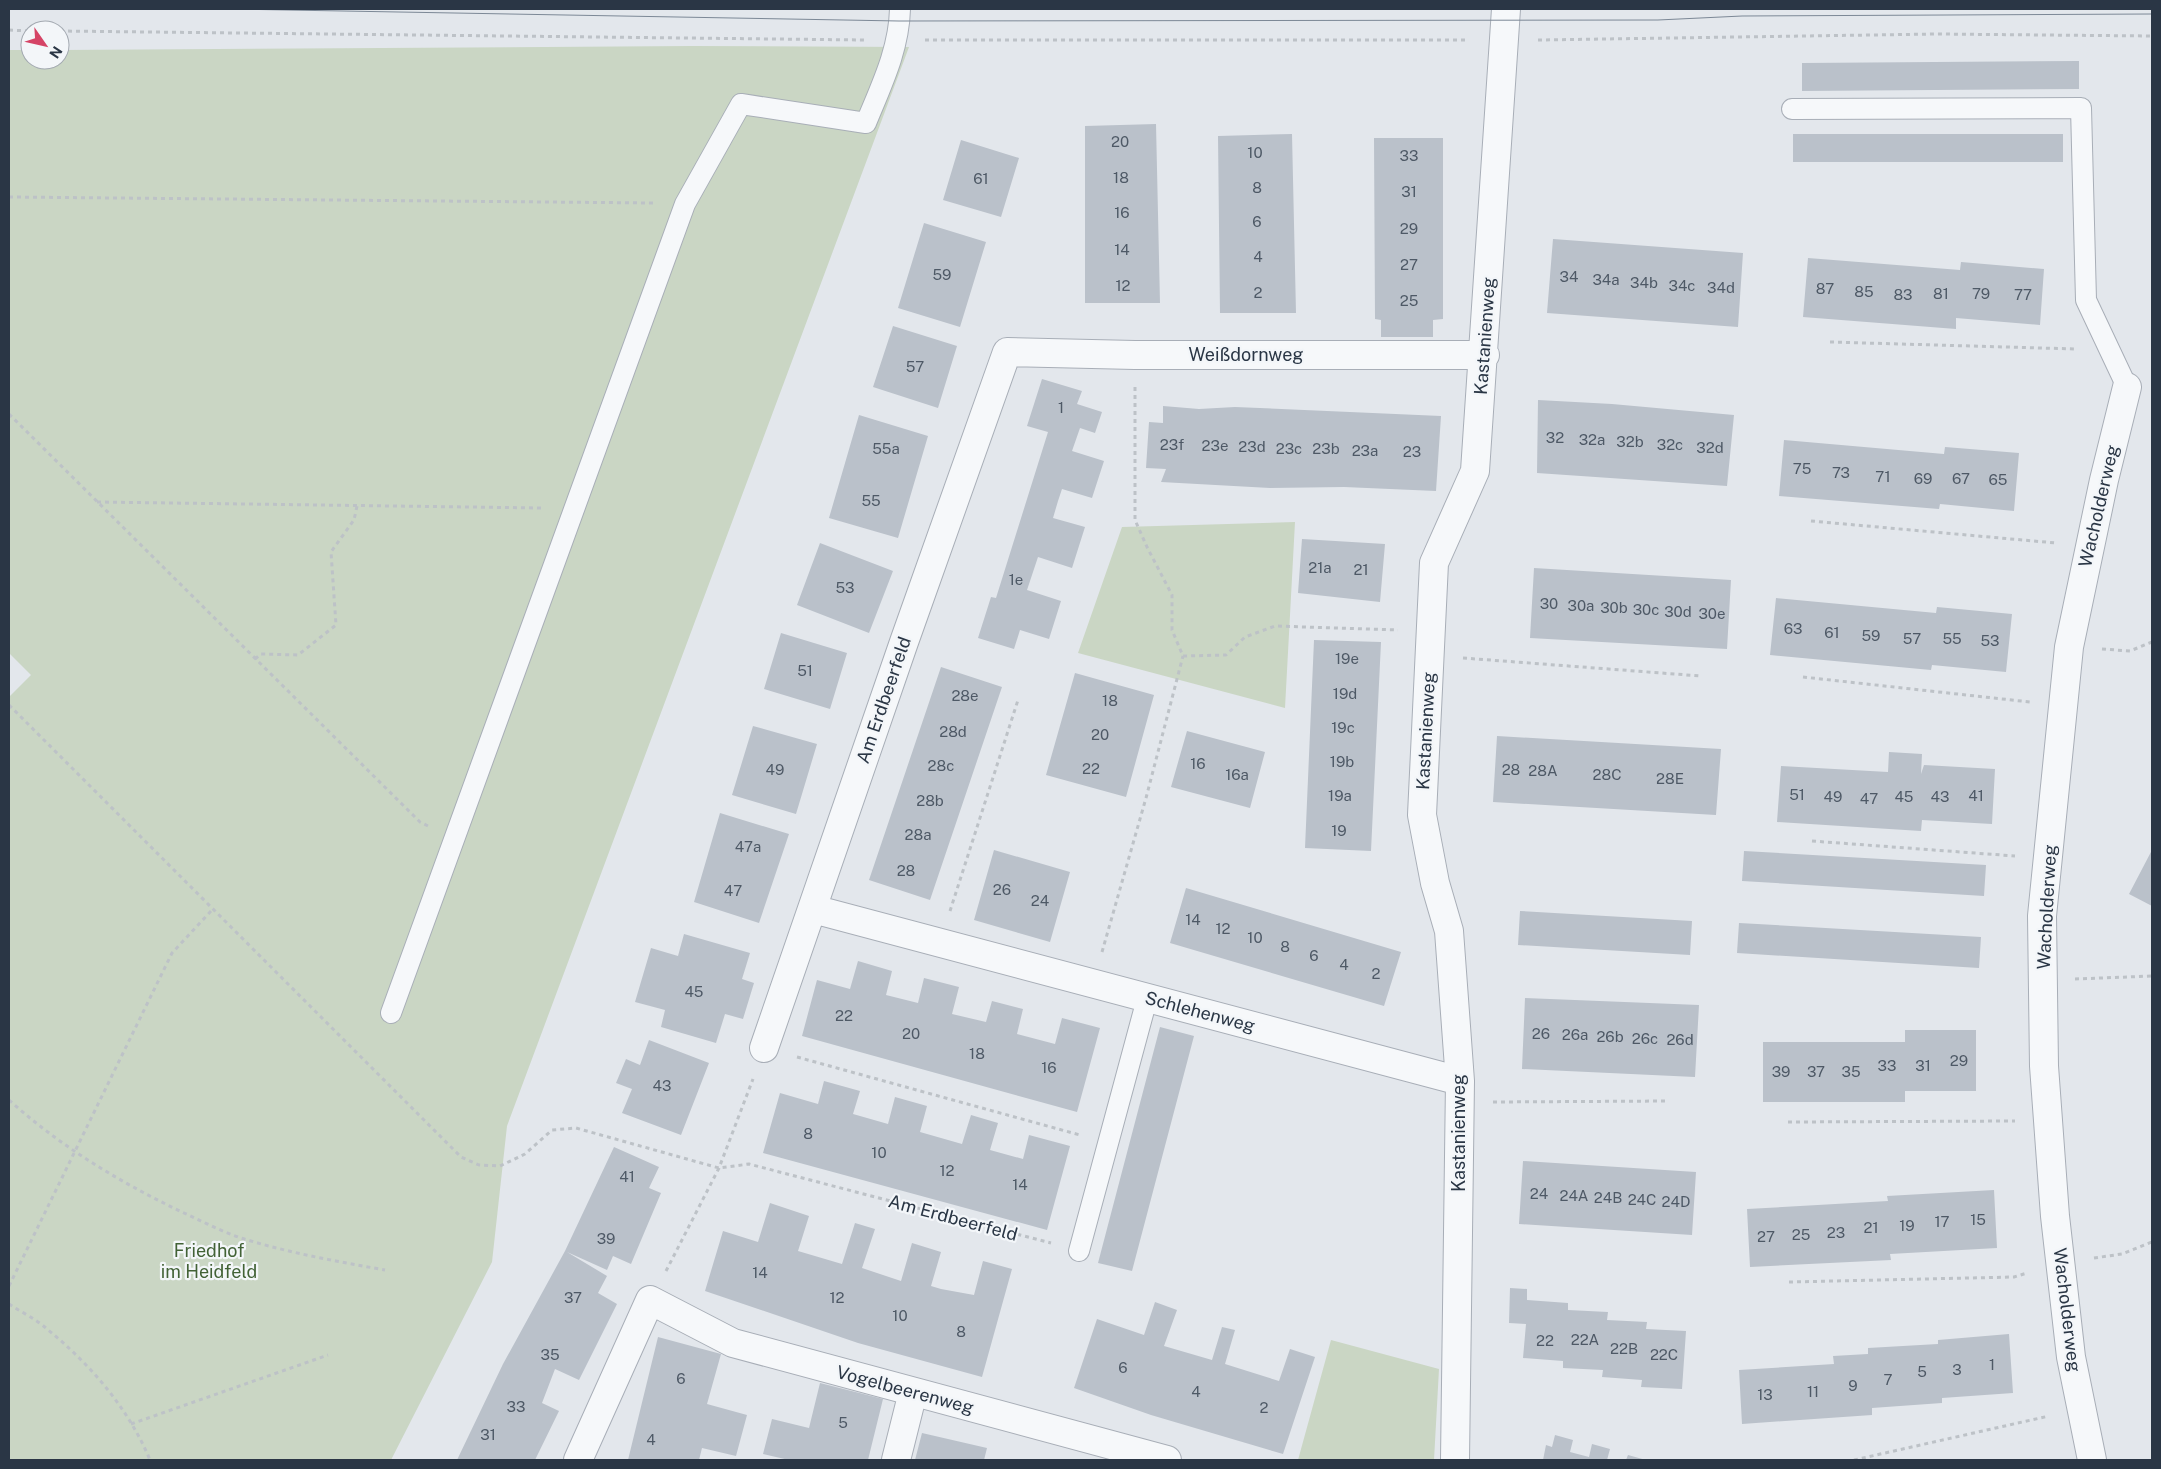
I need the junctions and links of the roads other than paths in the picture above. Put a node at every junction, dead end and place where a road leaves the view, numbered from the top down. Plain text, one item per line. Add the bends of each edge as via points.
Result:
1 (900, 9) edge
2 (1506, 9) edge
3 (1792, 109) dead end
4 (1007, 352) joint
5 (1484, 355) junction
6 (2127, 387) joint
7 (813, 909) junction
8 (1148, 999) junction
9 (391, 1013) dead end
10 (764, 1048) road end
11 (1460, 1092) junction
12 (1079, 1251) road end
13 (913, 1392) junction
14 (578, 1460) edge
15 (896, 1460) edge
16 (1167, 1460) edge
17 (1455, 1460) edge
18 (2092, 1460) edge

1 - 9 lane via 892,62 866,123 741,104 685,204
2 - 5 street, Kastanienweg
3 - 6 lane via 2081,108 2086,300
4 - 5 street, Weißdornweg
4 - 7 street, Am Erdbeerfeld
5 - 11 street, Kastanienweg via 1476,471 1434,563 1422,815 1435,883 1449,931
6 - 18 street, Wacholderweg via 2069,646 2042,916 2048,1121 2072,1357
7 - 8 street, Schlehenweg
7 - 10 street, Am Erdbeerfeld
8 - 11 street, Schlehenweg
8 - 12 lane
11 - 17 street, Kastanienweg
13 - 14 street, Vogelbeerenweg via 733,1343 650,1300
13 - 15 street
13 - 16 street, Vogelbeerenweg

